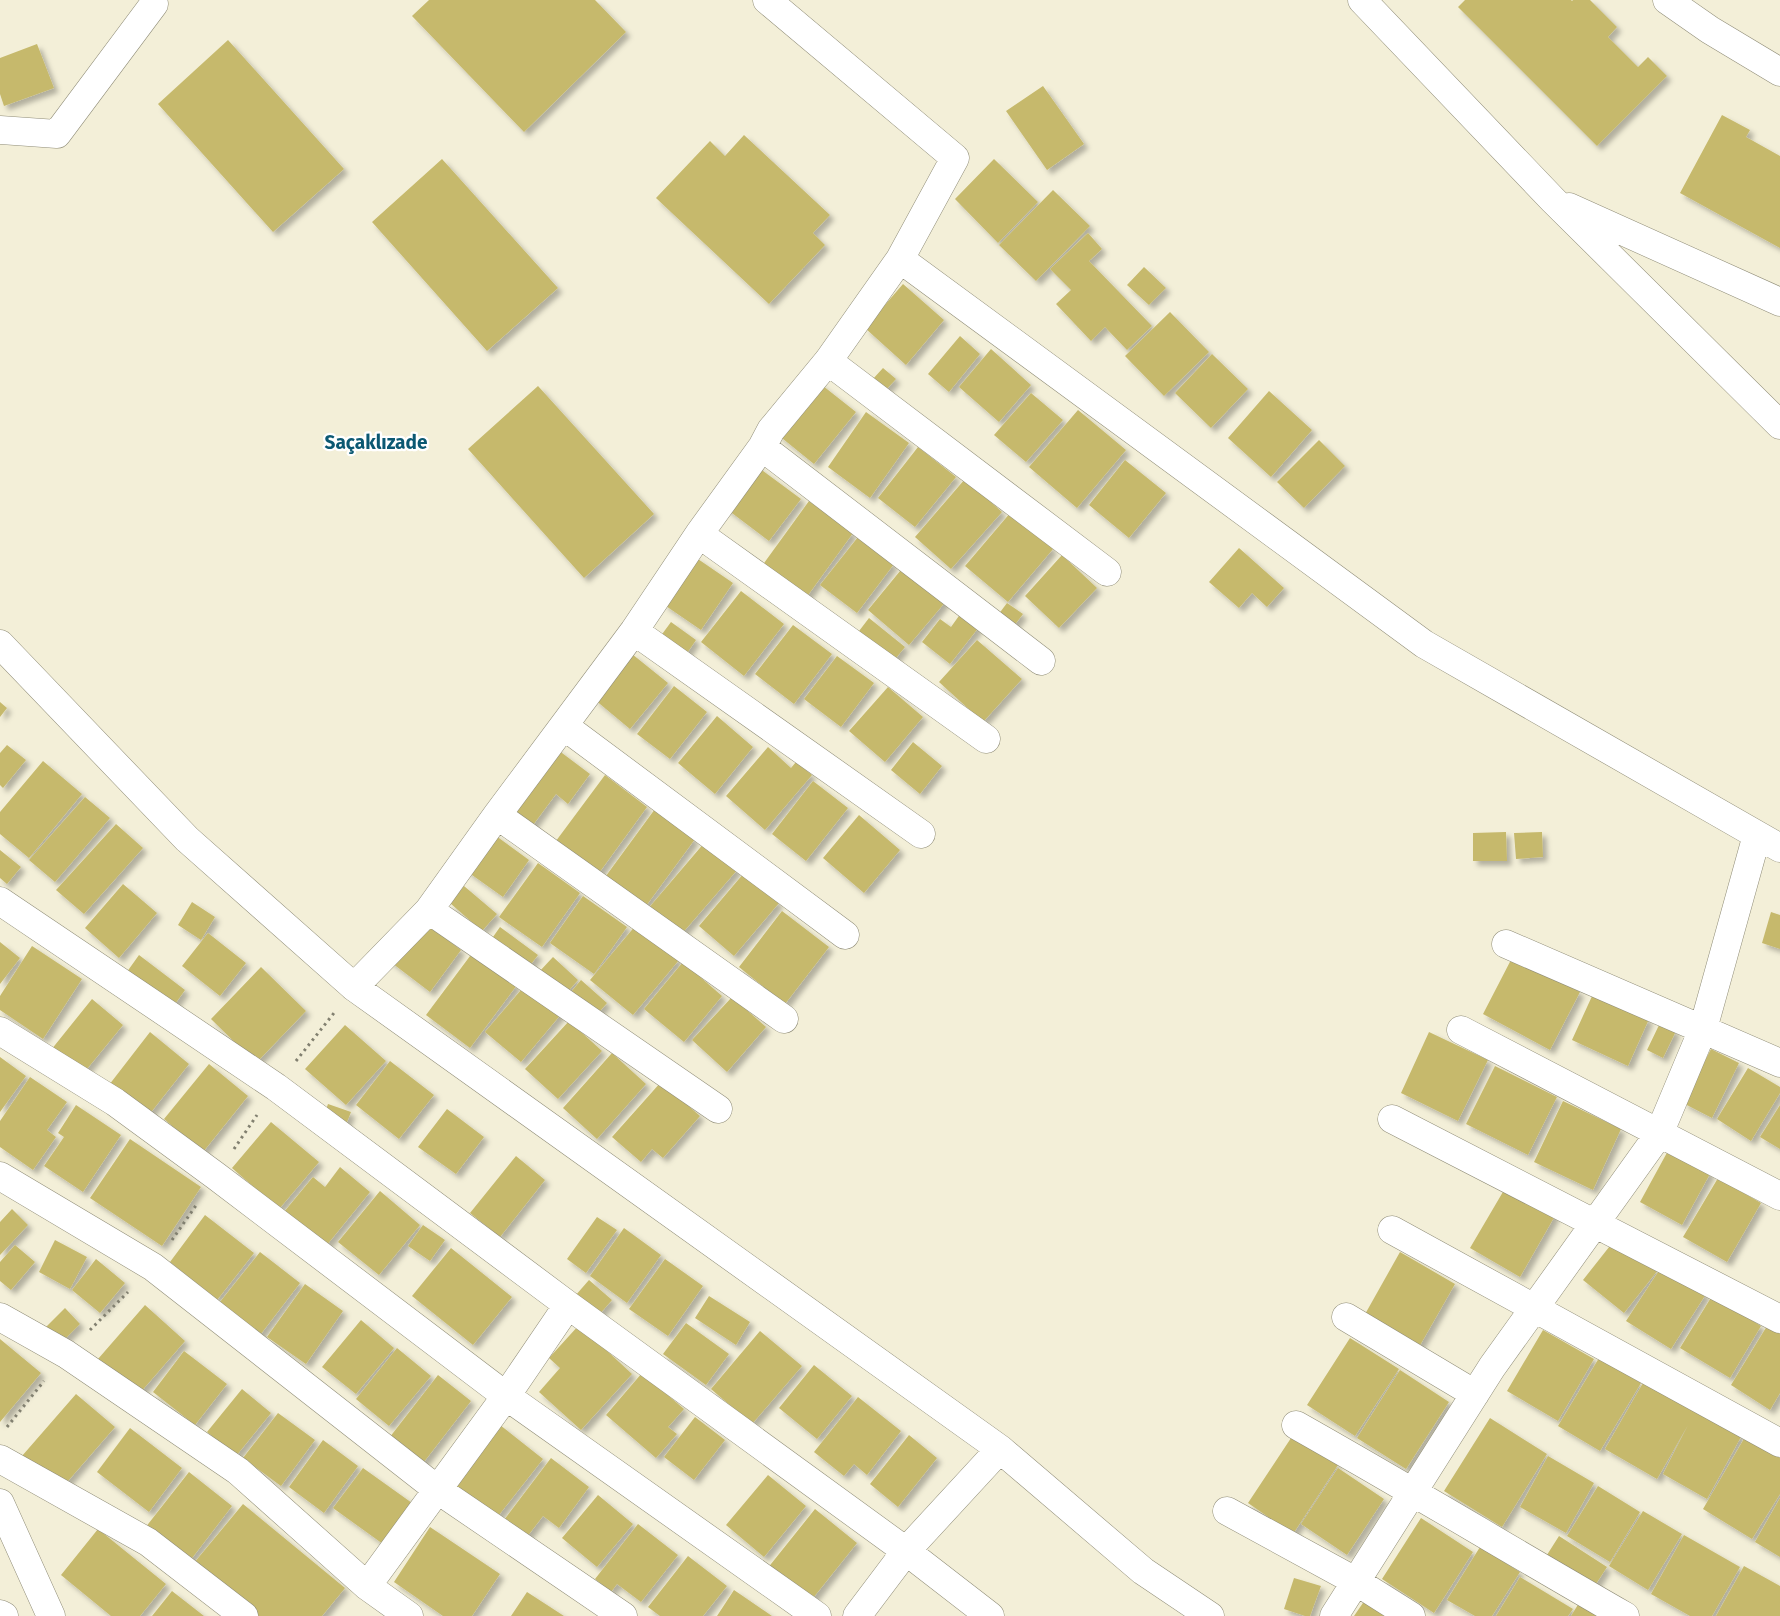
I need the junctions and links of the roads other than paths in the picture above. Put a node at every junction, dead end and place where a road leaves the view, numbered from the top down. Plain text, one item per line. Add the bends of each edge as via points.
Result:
1 (767, 0) edge
2 (1362, 0) edge
3 (1667, 0) edge
4 (149, 1) edge
5 (1780, 72) edge
6 (0, 130) edge
7 (1552, 200) junction
8 (900, 258) junction
9 (1780, 302) edge
10 (828, 360) junction
11 (1780, 425) edge
12 (762, 447) junction
13 (699, 534) junction
14 (1107, 572) dead end
15 (634, 631) junction
16 (0, 644) edge
17 (1042, 661) dead end
18 (564, 726) junction
19 (986, 739) dead end
20 (497, 815) junction
21 (921, 834) dead end
22 (1756, 834) junction
23 (1780, 848) edge
24 (0, 901) edge
25 (429, 910) junction
26 (845, 934) dead end
27 (1506, 944) dead end
28 (354, 987) junction
29 (784, 1019) dead end
30 (1703, 1029) junction
31 (1461, 1030) dead end
32 (0, 1031) edge
33 (1780, 1062) edge
34 (718, 1109) dead end
35 (1392, 1119) dead end
36 (1659, 1134) junction
37 (0, 1176) edge
38 (1780, 1196) edge
39 (1596, 1223) junction
40 (1392, 1230) dead end
41 (568, 1305) junction
42 (1533, 1308) junction
43 (0, 1317) edge
44 (1346, 1317) dead end
45 (1780, 1319) edge
46 (1475, 1394) junction
47 (506, 1396) junction
48 (1296, 1425) dead end
49 (1780, 1443) edge
50 (1000, 1449) junction
51 (0, 1459) edge
52 (438, 1490) junction
53 (1414, 1492) junction
54 (0, 1503) edge
55 (1227, 1511) dead end
56 (906, 1551) junction
57 (1357, 1582) junction
58 (368, 1586) junction
59 (0, 1614) edge
60 (4, 1616) edge
61 (51, 1616) edge
62 (244, 1616) edge
63 (409, 1616) edge
64 (623, 1616) edge
65 (816, 1616) edge
66 (857, 1616) edge
67 (990, 1616) edge
68 (1210, 1616) edge
69 (1334, 1616) edge
70 (1411, 1616) edge
71 (1625, 1616) edge

1 - 8 street via 955,158
2 - 7 street
3 - 5 street
4 - 6 street via 57,134
7 - 9 street
7 - 11 street
8 - 10 street
8 - 22 street via 1424,644
10 - 12 street via 771,430
10 - 14 street
12 - 13 street
12 - 17 street
13 - 15 street
13 - 19 street
15 - 18 street
15 - 21 street
16 - 28 street via 186,839
18 - 20 street
18 - 26 street
20 - 25 street
20 - 29 street
22 - 23 street
22 - 30 street
24 - 41 street via 276,1087
25 - 28 street
25 - 34 street
27 - 30 street
28 - 50 street
30 - 33 street
30 - 36 street
31 - 36 street
32 - 47 street via 115,1102
35 - 39 street
36 - 38 street
36 - 39 street
37 - 52 street via 153,1267
39 - 42 street
39 - 45 street
40 - 42 street
41 - 47 street
41 - 56 street
42 - 46 street
42 - 49 street
43 - 58 street via 66,1354 238,1471
44 - 46 street
46 - 53 street
47 - 52 street
47 - 65 street
48 - 53 street
50 - 56 street
50 - 68 street via 1143,1571
51 - 62 street via 148,1542
52 - 58 street
52 - 64 street
53 - 57 street
53 - 71 street
54 - 61 street
55 - 57 street
56 - 66 street
56 - 67 street
57 - 69 street
57 - 70 street
58 - 63 street
59 - 60 street

